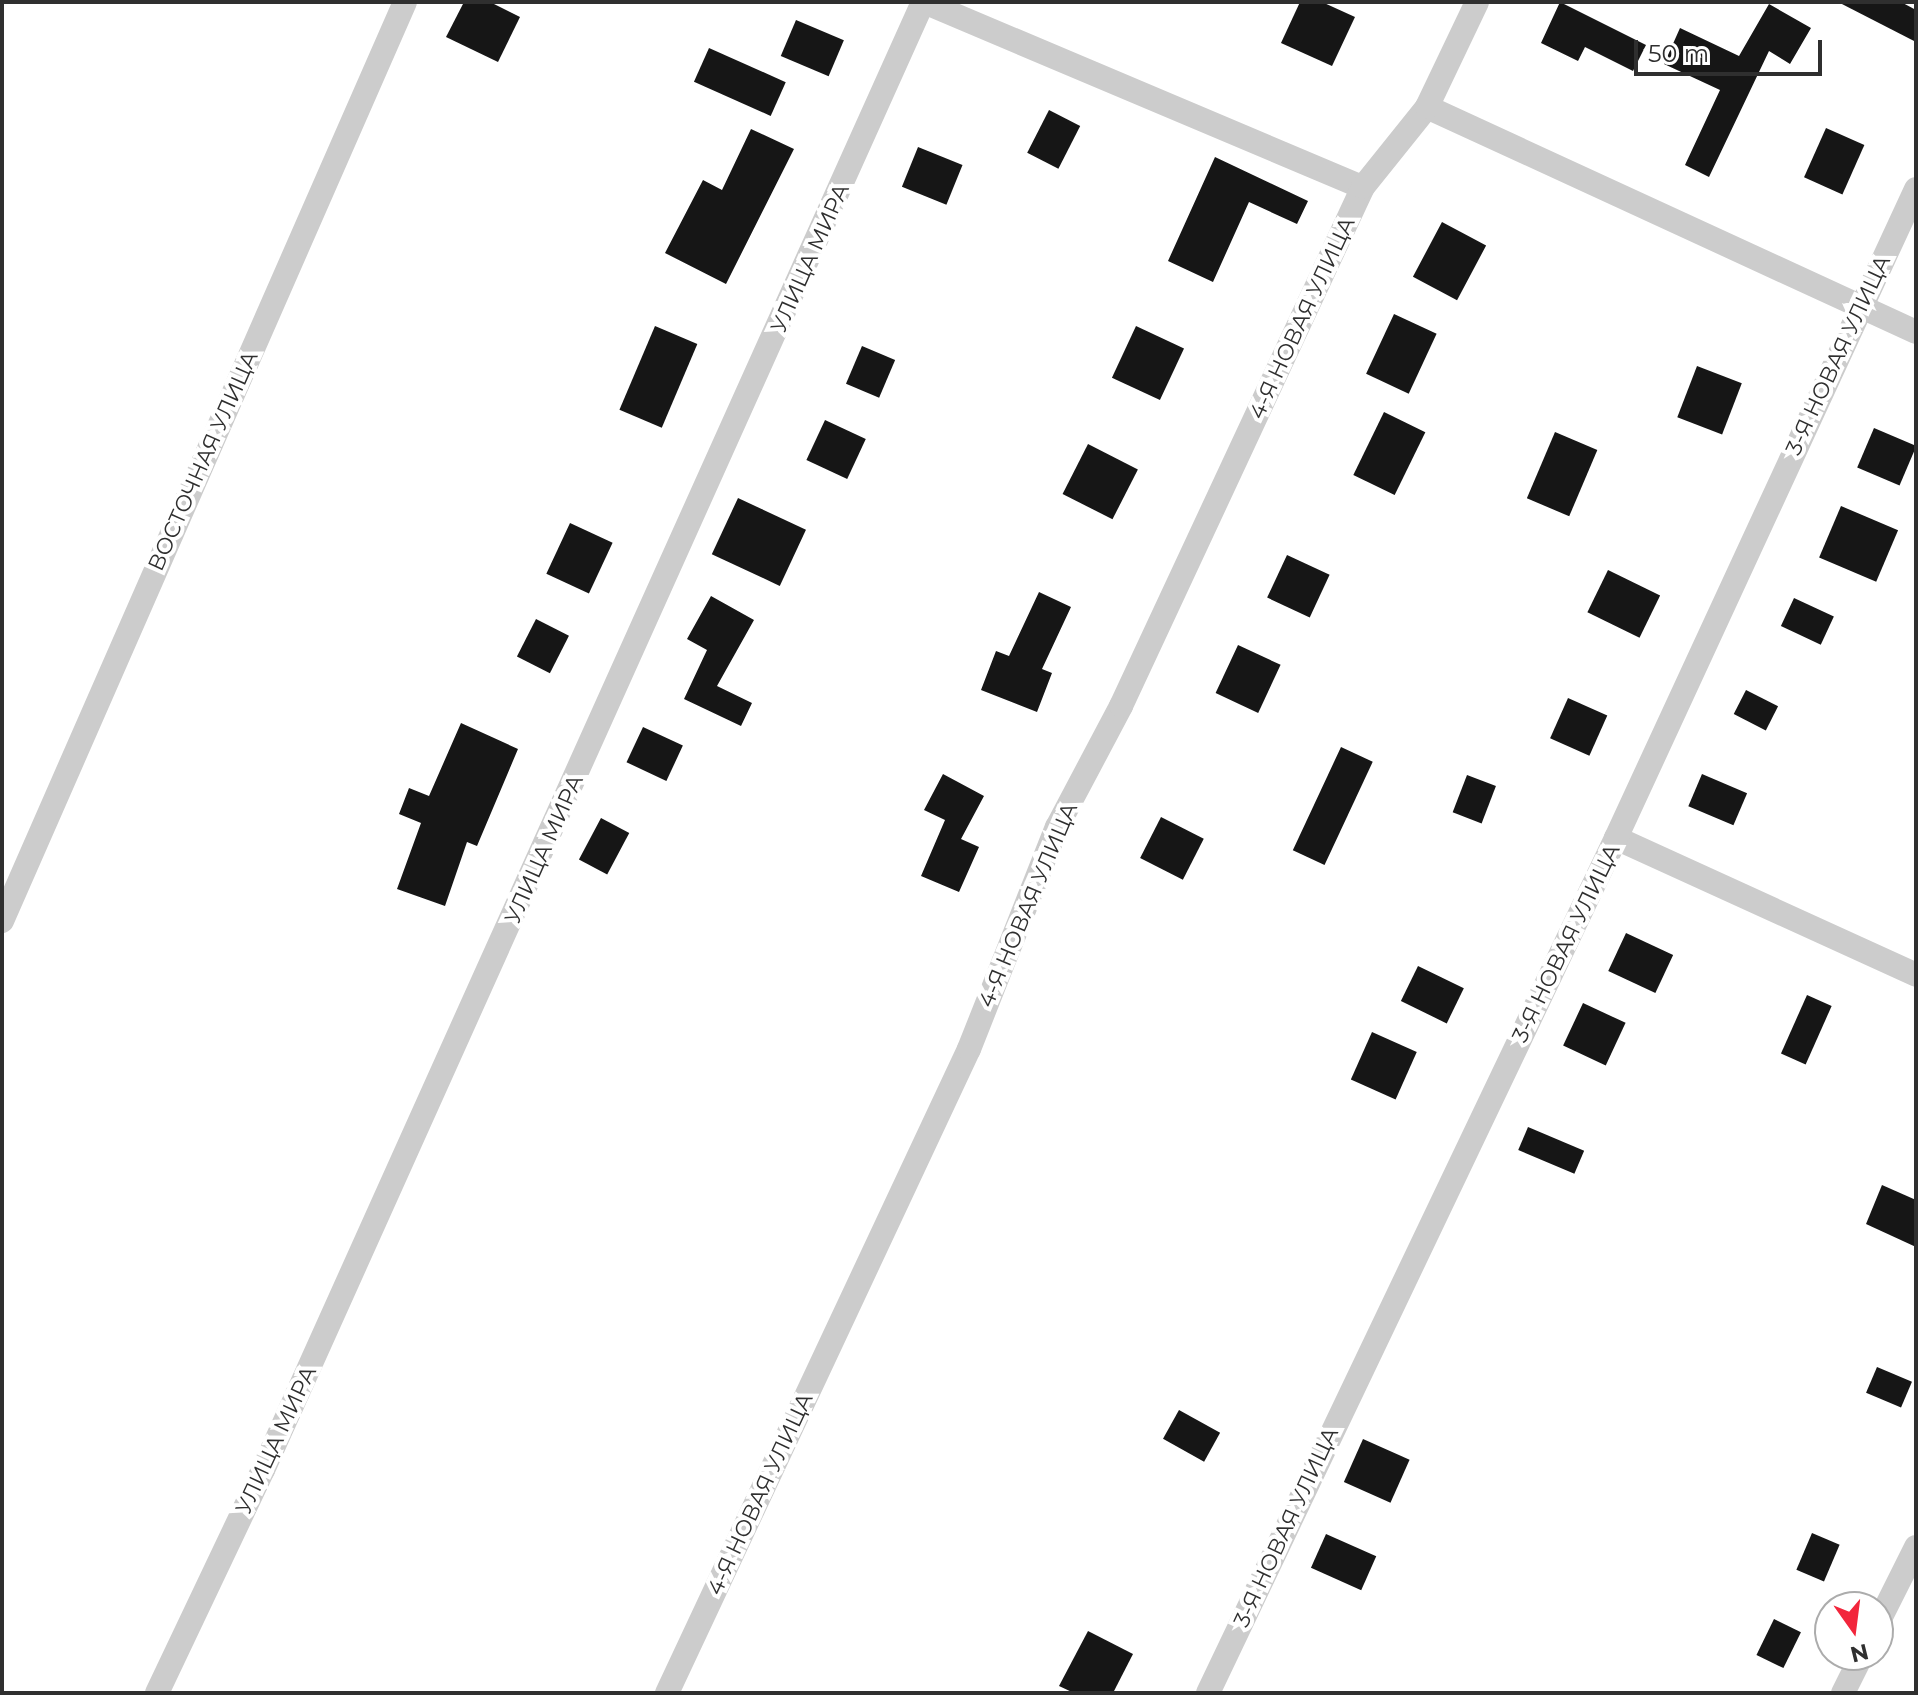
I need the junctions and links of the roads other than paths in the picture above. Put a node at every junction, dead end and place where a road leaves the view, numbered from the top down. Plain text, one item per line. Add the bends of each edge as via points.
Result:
1 (405, 2) edge
2 (924, 2) edge
3 (1477, 2) edge
4 (1427, 107) junction
5 (1363, 187) junction
6 (1916, 189) edge
7 (1860, 305) junction
8 (1916, 332) edge
9 (1616, 838) junction
10 (2, 921) edge
11 (1916, 975) edge
12 (1916, 1547) edge
13 (1894, 1591) edge
14 (1854, 1671) edge
15 (157, 1693) edge
16 (667, 1693) edge
17 (1208, 1693) edge
18 (1843, 1693) edge

1 - 10 street, ВОСТОЧНАЯ УЛИЦА
2 - 5 street
2 - 15 street, УЛИЦА МИРА via 277,1441
3 - 4 street, 4-Я НОВАЯ УЛИЦА
4 - 5 street, 4-Я НОВАЯ УЛИЦА
4 - 7 street
5 - 16 street, 4-Я НОВАЯ УЛИЦА via 1121,706 1057,827 969,1049
6 - 7 street, 3-Я НОВАЯ УЛИЦА
7 - 8 street
7 - 9 street, 3-Я НОВАЯ УЛИЦА
9 - 11 street
9 - 17 street, 3-Я НОВАЯ УЛИЦА
12 - 13 street
14 - 18 street

